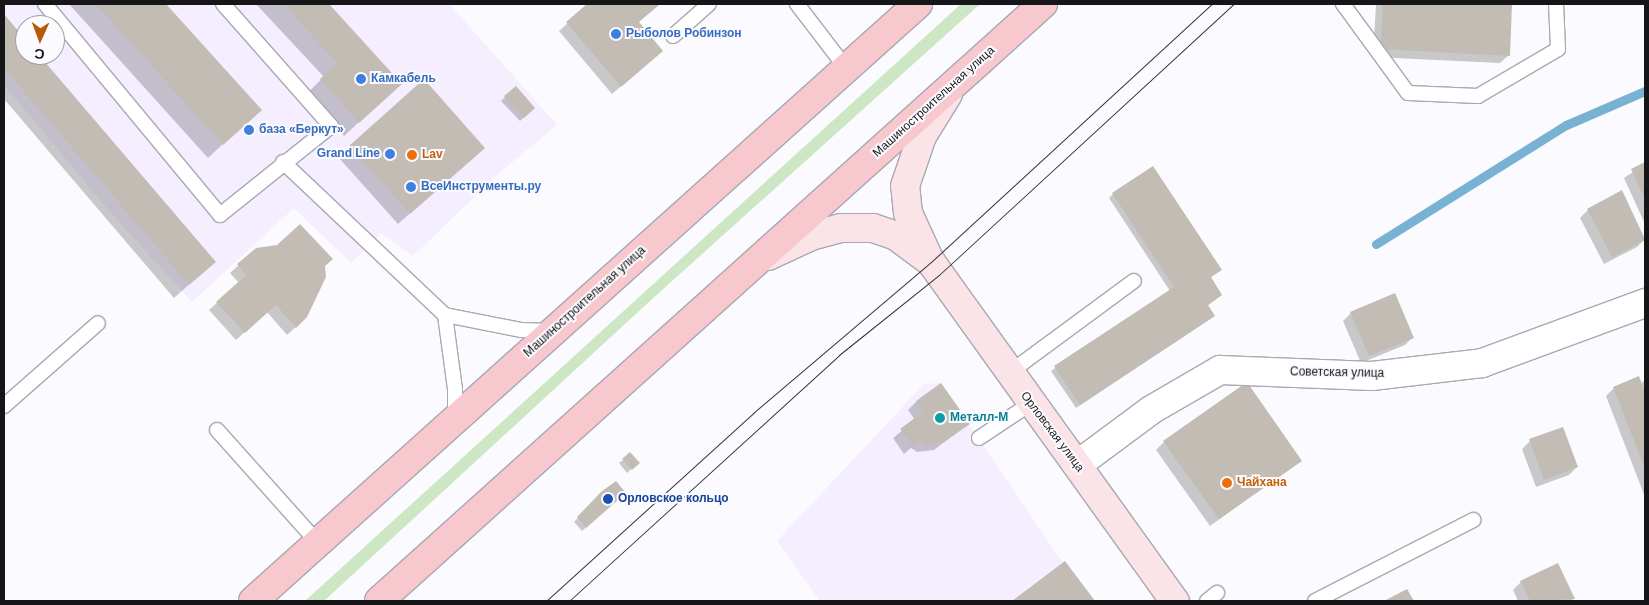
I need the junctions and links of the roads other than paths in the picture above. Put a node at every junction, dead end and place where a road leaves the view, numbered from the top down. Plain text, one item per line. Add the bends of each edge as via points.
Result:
1 (44, 4) edge
2 (223, 4) edge
3 (709, 4) edge
4 (796, 4) edge
5 (918, 4) edge
6 (1043, 4) edge
7 (1343, 4) edge
8 (1556, 4) edge
9 (673, 36) dead end
10 (846, 68) junction
11 (958, 80) junction
12 (282, 162) junction
13 (930, 262) junction
14 (750, 267) junction
15 (1134, 281) dead end
16 (1645, 303) edge
17 (445, 315) junction
18 (98, 323) dead end
19 (554, 331) junction
20 (1009, 373) junction
21 (1030, 404) junction
22 (4, 406) edge
23 (455, 420) junction
24 (217, 430) dead end
25 (979, 438) dead end
26 (1077, 465) junction
27 (1473, 520) dead end
28 (318, 543) junction
29 (253, 601) edge
30 (379, 601) edge
31 (1175, 601) edge
32 (1315, 601) edge

1 - 12 lane via 220,215
2 - 12 lane via 330,126
3 - 9 lane
4 - 10 lane
5 - 10 main road, Машиностроительная улица
6 - 11 main road, Машиностроительная улица
7 - 8 lane via 1408,92 1478,96 1558,49
10 - 19 main road, Машиностроительная улица
11 - 13 street via 922,136 906,186 908,212
11 - 14 main road, Машиностроительная улица
12 - 17 lane
13 - 14 street via 896,236 873,228 841,228 785,247
13 - 20 street, Орловская улица
14 - 30 main road, Машиностроительная улица
15 - 20 lane
16 - 26 street, Советская улица via 1482,364 1372,376 1220,370 1151,410
17 - 19 lane via 521,330
17 - 23 lane via 456,389
18 - 22 lane
19 - 23 main road, Машиностроительная улица
20 - 21 street, Орловская улица
21 - 25 lane
21 - 26 street, Орловская улица
23 - 28 main road, Машиностроительная улица
24 - 28 lane
26 - 31 street, Орловская улица
27 - 32 lane
28 - 29 main road, Машиностроительная улица

